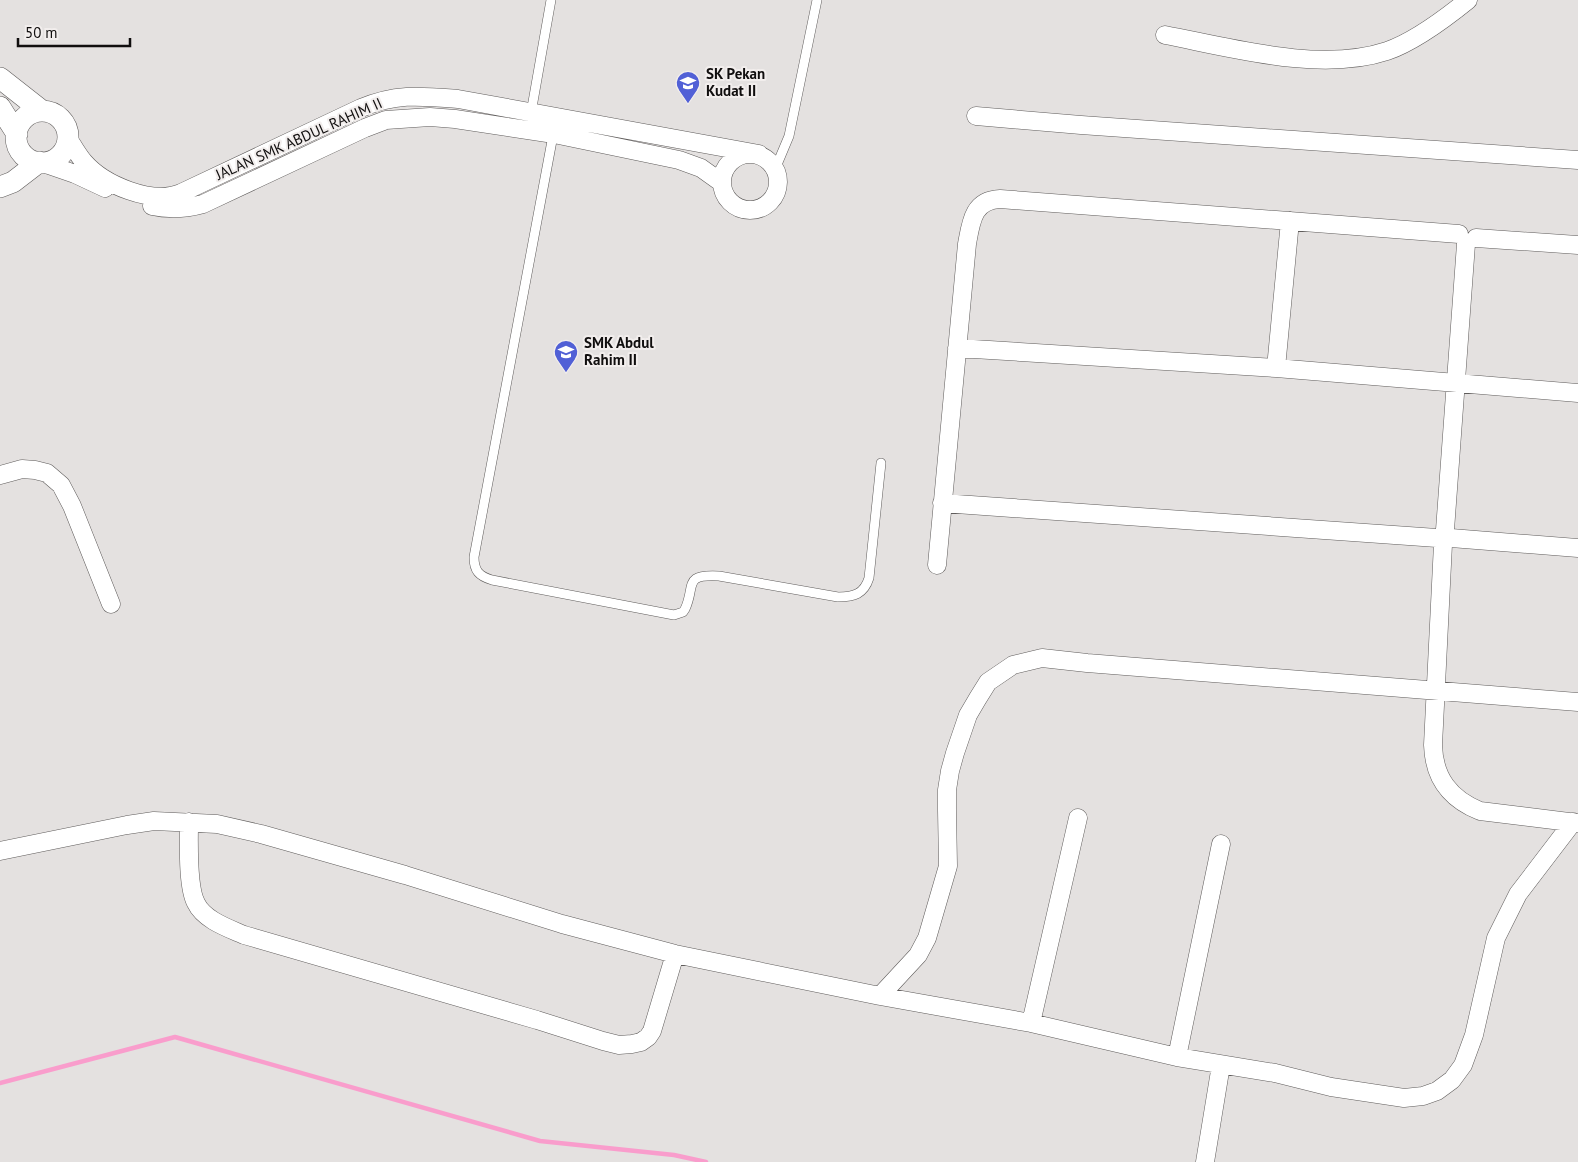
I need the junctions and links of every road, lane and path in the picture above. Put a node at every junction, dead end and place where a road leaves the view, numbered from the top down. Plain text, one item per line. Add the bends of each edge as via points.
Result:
1 (551, 0) edge
2 (817, 0) edge
3 (1468, 0) edge
4 (1165, 35) dead end
5 (0, 78) edge
6 (0, 107) edge
7 (42, 111) junction
8 (531, 113) junction
9 (976, 116) dead end
10 (555, 125) junction
11 (68, 139) junction
12 (19, 143) junction
13 (759, 154) junction
14 (1578, 160) edge
15 (41, 162) junction
16 (776, 167) junction
17 (0, 180) edge
18 (722, 183) junction
19 (0, 188) edge
20 (1290, 220) junction
21 (1467, 239) junction
22 (1578, 245) edge
23 (957, 348) junction
24 (1276, 368) junction
25 (1456, 384) junction
26 (1578, 392) edge
27 (881, 463) dead end
28 (0, 475) edge
29 (942, 504) junction
30 (1444, 538) junction
31 (1578, 548) edge
32 (937, 565) dead end
33 (111, 604) dead end
34 (1436, 690) junction
35 (1578, 702) edge
36 (1078, 818) dead end
37 (188, 822) junction
38 (1575, 823) edge
39 (1221, 844) dead end
40 (0, 851) edge
41 (675, 954) junction
42 (880, 996) junction
43 (1031, 1023) junction
44 (1177, 1056) junction
45 (1221, 1065) junction
46 (1205, 1162) edge

1 - 8 lane
2 - 16 lane via 789,136
3 - 4 street via 1411,39 1388,50 1363,56 1308,60
5 - 7 street
6 - 12 street
7 - 11 street via 50,112 64,122
7 - 12 street via 32,113 19,125
8 - 10 street, JALAN SMK ABDUL RAHIM II
8 - 11 street, JALAN SMK ABDUL RAHIM II via 424,96 379,100 181,193 164,198 121,187 104,178 85,163
9 - 14 street
10 - 13 street, JALAN SMK ABDUL RAHIM II
10 - 15 street, JALAN SMK ABDUL RAHIM II via 430,117 386,120 188,208 142,204
10 - 18 street, JALAN SMK ABDUL RAHIM II via 679,160 701,168
10 - 27 lane via 474,557 479,574 492,580 674,614 685,609 691,585 701,576 719,576 838,597 855,595 865,588 869,578
11 - 15 street via 60,156
12 - 15 street via 26,157
12 - 17 street
13 - 16 street
13 - 18 street via 739,155 731,161 725,168
15 - 19 street
16 - 18 street via 779,176 776,196 761,208 741,209 732,204
20 - 21 street
20 - 23 street via 1000,199 985,201 975,213 967,244
20 - 24 street
21 - 22 street
21 - 25 street
23 - 24 street
23 - 29 street
24 - 25 street
25 - 26 street
25 - 30 street
28 - 33 street via 22,469 36,470 47,473 61,485
29 - 30 street
29 - 32 street
30 - 31 street
30 - 34 street
34 - 35 street
34 - 38 street via 1433,759 1444,785 1453,795 1480,811
34 - 42 street via 1042,658 1013,665 988,682 968,716 954,753 947,790 948,866 945,882 927,938 918,955
36 - 43 street
37 - 40 street via 154,821 127,825
37 - 41 street via 217,824 261,834 562,924
37 - 41 street via 192,892 202,912 214,921 244,935 603,1041 632,1044 648,1037
38 - 45 street via 1518,894 1496,938 1474,1035 1463,1064 1452,1080 1437,1091 1404,1098
39 - 44 street
41 - 42 street
42 - 43 street
43 - 44 street
44 - 45 street
45 - 46 street

